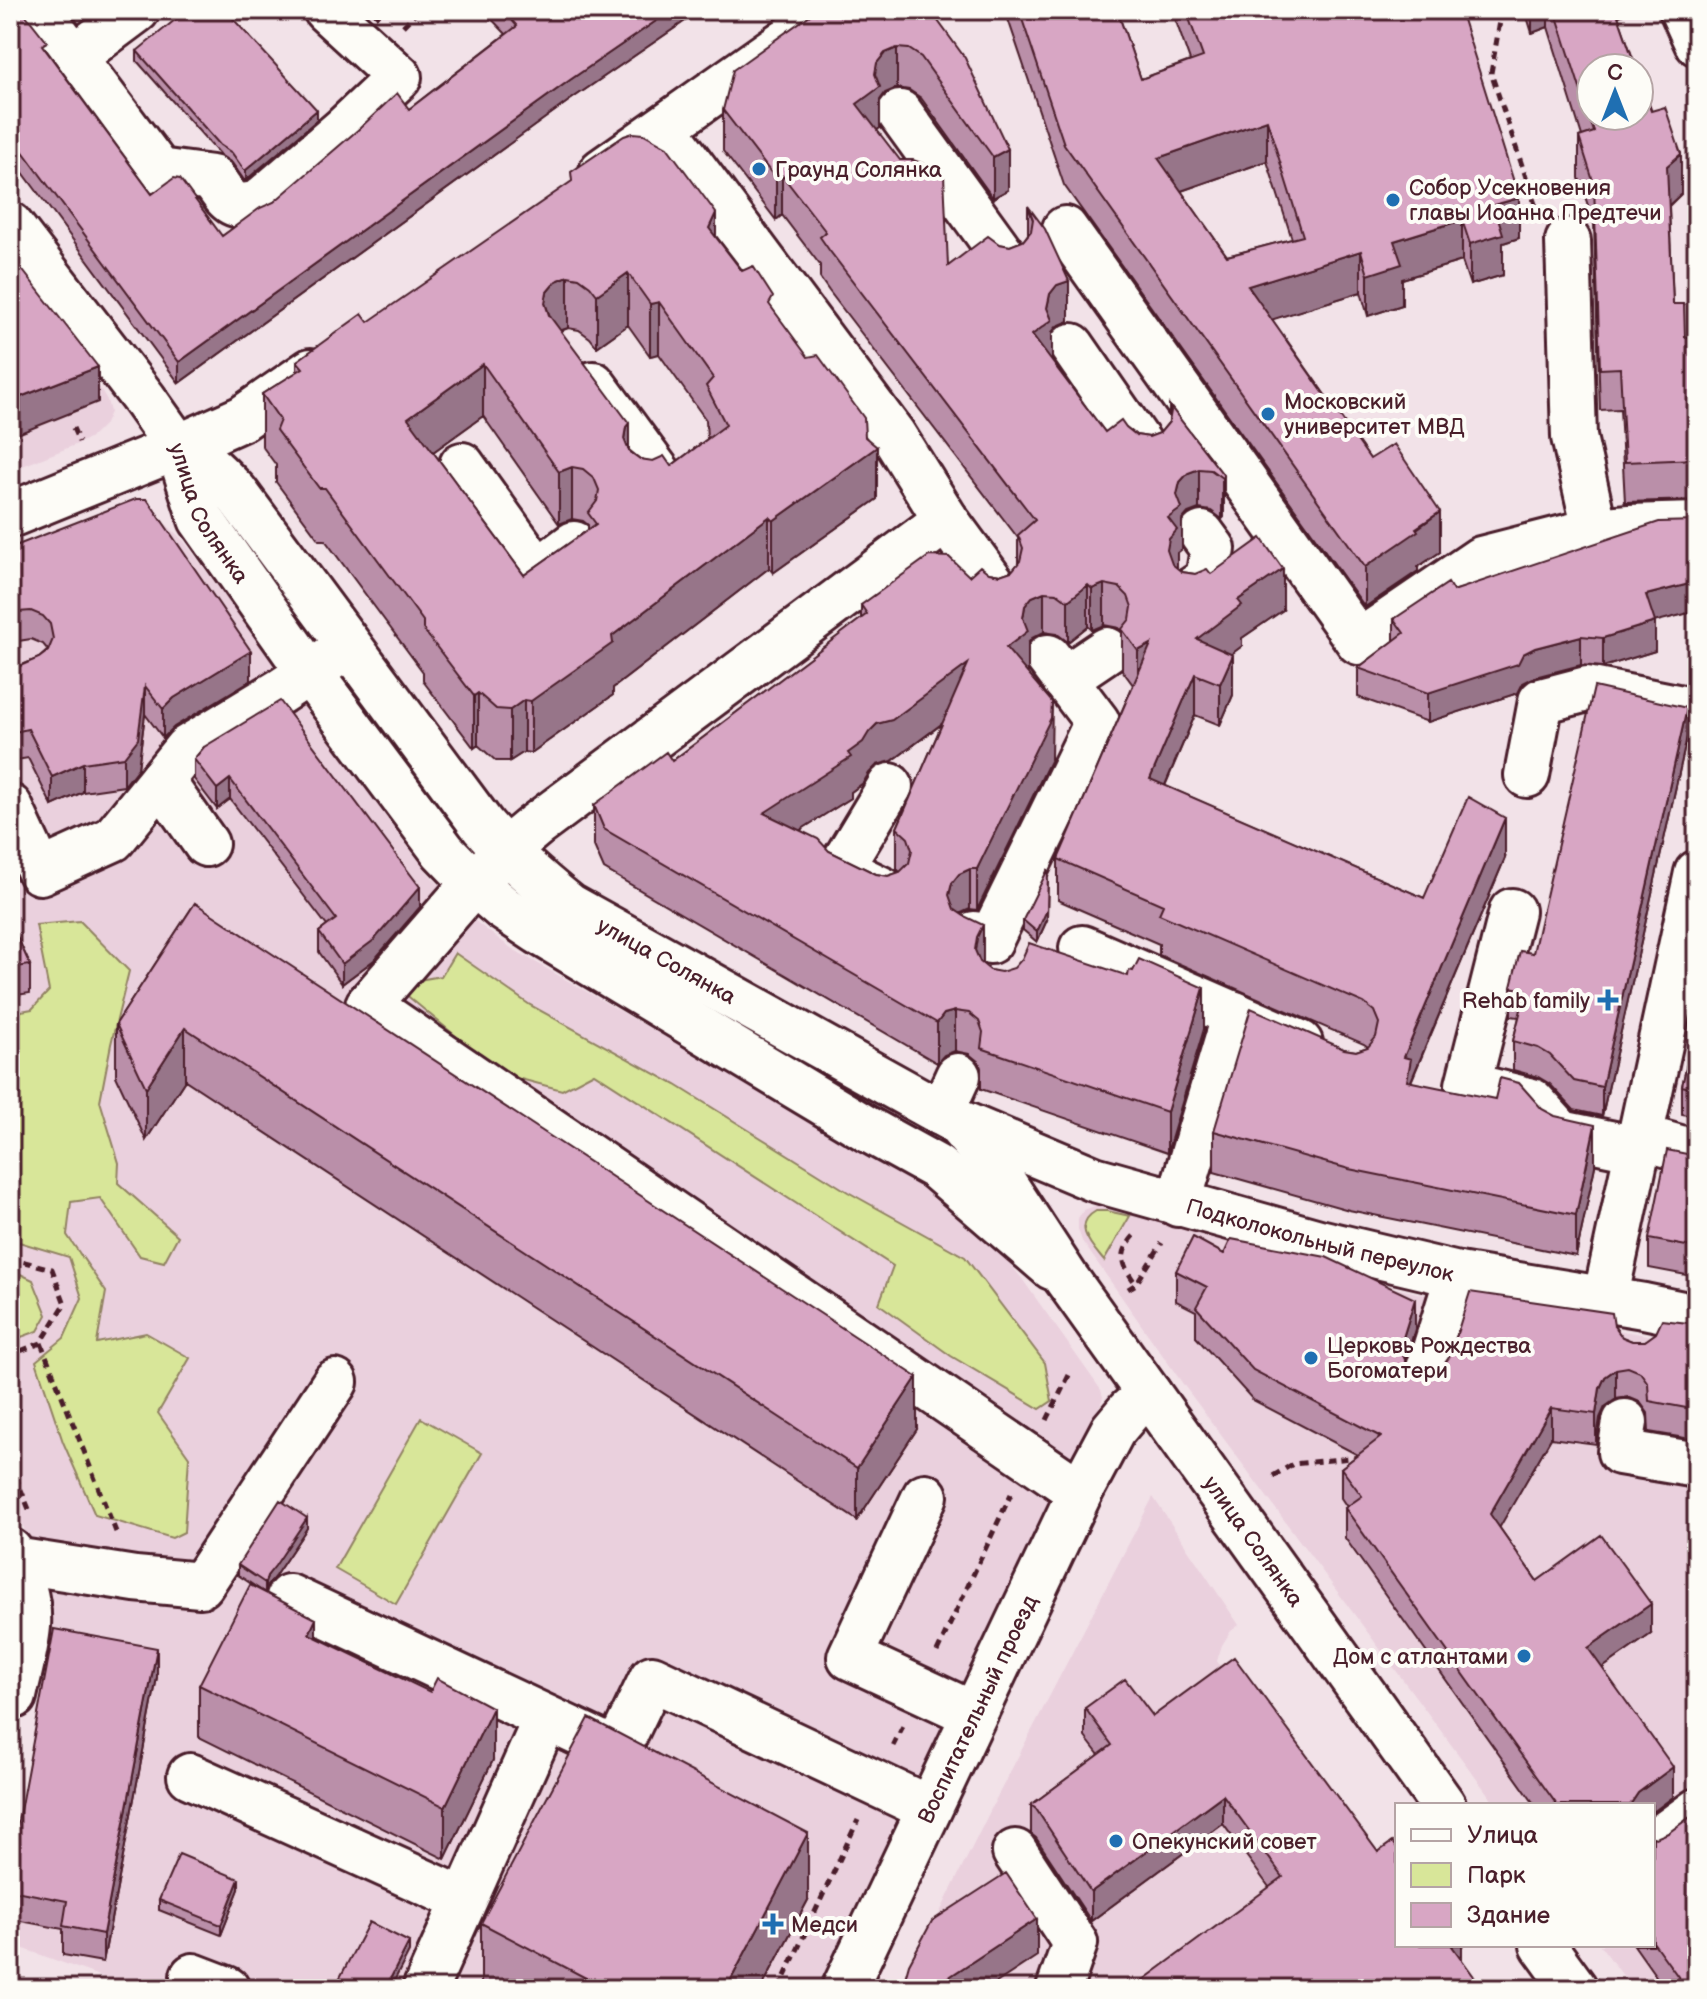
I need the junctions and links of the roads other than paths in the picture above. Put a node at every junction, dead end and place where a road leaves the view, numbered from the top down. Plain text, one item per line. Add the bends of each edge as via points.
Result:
1 (35, 10) edge
2 (137, 10) edge
3 (326, 10) edge
4 (1682, 10) edge
5 (833, 18) edge
6 (1697, 43) edge
7 (74, 57) junction
8 (900, 113) dead end
9 (664, 128) junction
10 (572, 192) edge
11 (10, 225) edge
12 (1065, 229) dead end
13 (1568, 241) road end
14 (1008, 262) edge
15 (348, 346) edge
16 (1072, 346) dead end
17 (570, 353) edge
18 (178, 447) junction
19 (1146, 453) edge
20 (462, 465) dead end
21 (649, 488) edge
22 (10, 515) edge
23 (946, 520) junction
24 (1697, 525) edge
25 (1595, 530) junction
26 (1202, 534) dead end
27 (574, 544) edge
28 (1192, 590) edge
29 (998, 591) edge
30 (349, 647) junction
31 (1107, 650) dead end
32 (309, 672) junction
33 (1697, 711) edge
34 (1527, 775) dead end
35 (161, 780) junction
36 (890, 786) dead end
37 (10, 807) edge
38 (206, 844) dead end
39 (505, 851) junction
40 (1697, 873) edge
41 (474, 883) junction
42 (887, 892) edge
43 (1512, 911) dead end
44 (1002, 948) dead end
45 (1082, 948) dead end
46 (1235, 1014) junction
47 (1341, 1061) edge
48 (952, 1103) junction
49 (1640, 1143) junction
50 (1697, 1153) edge
51 (1174, 1217) junction
52 (1458, 1275) junction
53 (1066, 1278) junction
54 (1697, 1317) edge
55 (1629, 1318) junction
56 (1426, 1378) edge
57 (335, 1382) dead end
58 (1149, 1394) junction
59 (1625, 1422) dead end
60 (1697, 1465) edge
61 (1080, 1492) junction
62 (925, 1496) dead end
63 (12, 1556) edge
64 (289, 1597) dead end
65 (14, 1696) dead end
66 (973, 1714) junction
67 (546, 1718) junction
68 (190, 1776) dead end
69 (1442, 1803) edge
70 (928, 1808) junction
71 (1697, 1811) edge
72 (1655, 1842) edge
73 (1015, 1852) dead end
74 (464, 1900) junction
75 (1544, 1947) edge
76 (425, 1989) edge
77 (844, 1989) edge
78 (1059, 1989) edge
79 (1575, 1989) edge

1 - 7 street
2 - 7 street
3 - 7 street via 399,77 258,203 244,207 231,202 212,178 159,171
4 - 6 street
5 - 9 street
8 - 14 street
9 - 10 street
9 - 23 street via 893,435
11 - 18 street
12 - 25 street via 1359,642 1481,559
13 - 25 street via 1574,437
15 - 18 street via 243,418
16 - 19 street
17 - 21 street via 662,478
18 - 22 street
18 - 30 street, улица Солянка via 195,454 236,493
18 - 32 street, улица Солянка via 201,519
20 - 27 street via 538,571
23 - 29 street
23 - 39 street
24 - 25 street
26 - 28 street via 1213,549 1208,579
30 - 32 street
30 - 39 street, улица Солянка
31 - 44 street via 1056,668 1097,722
32 - 35 street via 187,748
32 - 41 street, улица Солянка via 443,851
33 - 34 street via 1587,689 1541,701
35 - 37 street via 113,839 40,872
35 - 38 street
36 - 42 street via 840,869
39 - 41 street
39 - 48 street, улица Солянка via 569,906
40 - 49 street
41 - 53 street, улица Солянка via 539,932 936,1167
41 - 61 street via 368,1005
43 - 49 street via 1468,1085 1532,1101 1561,1133
45 - 46 street
46 - 47 street
46 - 51 street
48 - 51 street, Подколокольный переулок
48 - 53 street, улица Солянка
49 - 50 street
49 - 55 street
51 - 52 street, Подколокольный переулок via 1319,1242
52 - 55 street, Подколокольный переулок
52 - 56 street
53 - 58 street, улица Солянка
54 - 55 street, Подколокольный переулок
57 - 63 street via 201,1585 135,1579
58 - 61 street, Воспитательный проезд via 1113,1430
58 - 69 street, улица Солянка
59 - 60 street via 1620,1452
61 - 66 street, Воспитательный проезд
62 - 66 street via 850,1657
63 - 65 street via 28,1609
64 - 67 street
66 - 70 street, Воспитательный проезд
67 - 70 street via 617,1751 652,1678
67 - 74 street
68 - 74 street
70 - 77 street, Воспитательный проезд
71 - 72 street
73 - 78 street via 1075,1943
74 - 76 street
75 - 79 street

